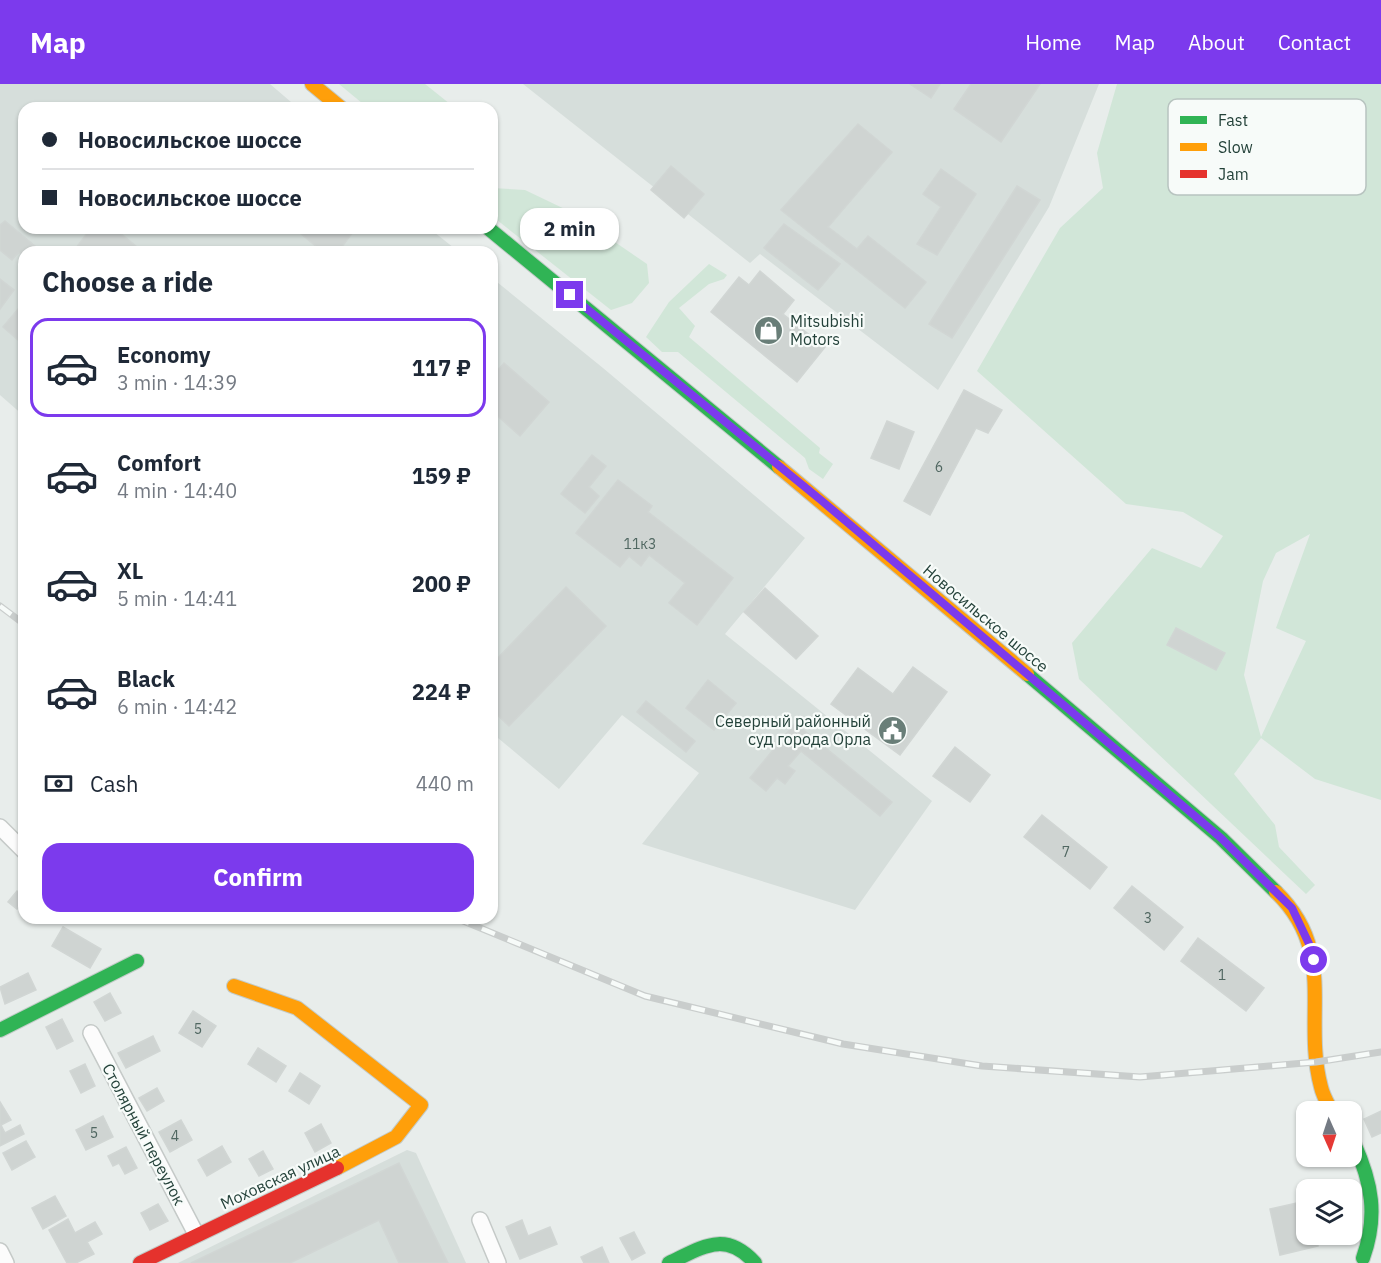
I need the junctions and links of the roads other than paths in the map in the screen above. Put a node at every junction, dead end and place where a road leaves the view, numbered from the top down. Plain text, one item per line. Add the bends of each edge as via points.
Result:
1 (312, 84) edge
2 (334, 102) edge
3 (495, 234) edge
4 (0, 827) edge
5 (18, 845) edge
6 (137, 961) dead end
7 (234, 986) dead end
8 (0, 1030) edge
9 (91, 1033) dead end
10 (1327, 1101) edge
11 (1362, 1151) edge
12 (1362, 1162) edge
13 (1381, 1171) edge
14 (480, 1220) dead end
15 (196, 1234) junction
16 (1381, 1248) edge
17 (0, 1251) edge
18 (1357, 1260) edge
19 (6, 1263) edge
20 (140, 1263) edge
21 (498, 1263) edge
22 (669, 1263) edge
23 (755, 1263) edge

1 - 2 street
3 - 10 street, Новосильское шоссе via 822,501 1221,838 1292,908 1311,948 1316,972 1316,1062
4 - 5 street
6 - 8 street
7 - 15 street, Моховская улица via 297,1008 421,1105 396,1137 356,1160
9 - 15 street, Столярный переулок
11 - 13 street
12 - 18 street via 1379,1203 1375,1238
14 - 21 street
15 - 20 street, Моховская улица
16 - 18 street
17 - 19 street
22 - 23 street via 713,1242 728,1242 744,1249

